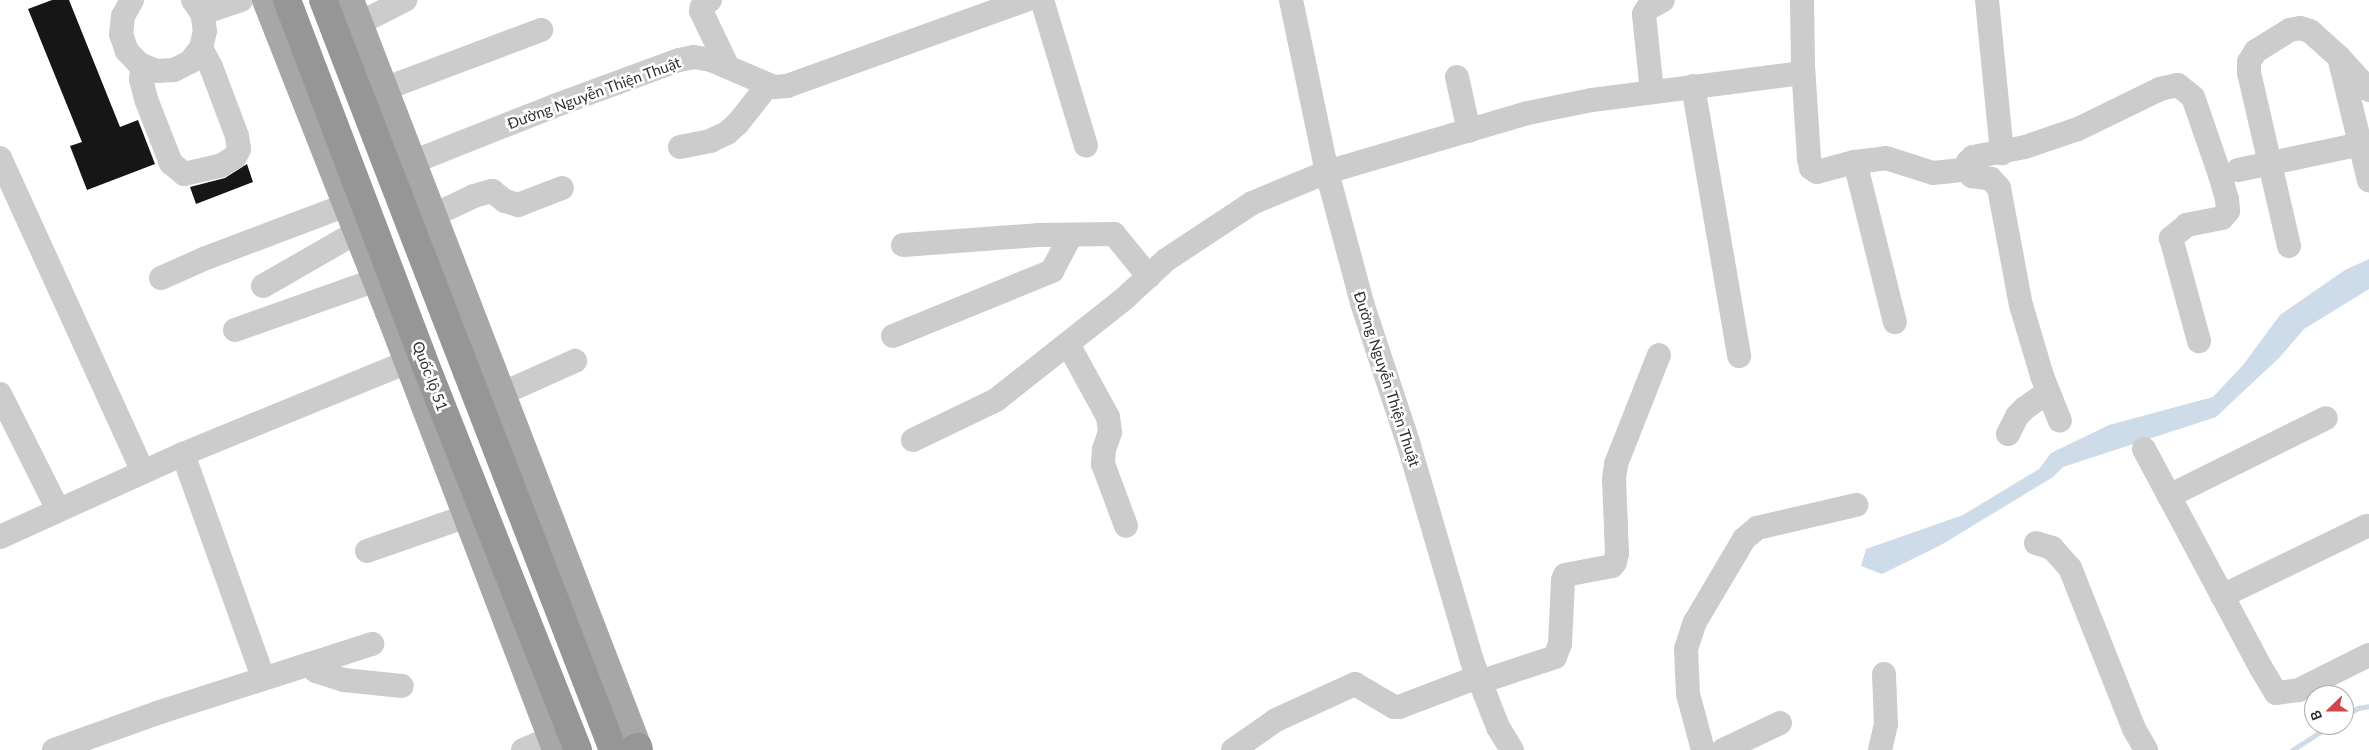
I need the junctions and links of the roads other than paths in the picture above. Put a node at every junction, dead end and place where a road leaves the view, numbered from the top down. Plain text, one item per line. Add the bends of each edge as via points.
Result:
1 (132, 0) edge
2 (242, 0) edge
3 (266, 0) edge
4 (287, 0) edge
5 (323, 0) edge
6 (405, 0) edge
7 (710, 0) edge
8 (1026, 0) edge
9 (1042, 0) edge
10 (1291, 0) edge
11 (1663, 0) edge
12 (1802, 0) edge
13 (1987, 0) edge
14 (198, 6) edge
15 (348, 19) edge
16 (541, 30) dead end
17 (201, 48) junction
18 (2339, 57) junction
19 (143, 66) junction
20 (728, 67) junction
21 (1803, 73) junction
22 (1457, 77) dead end
23 (768, 85) junction
24 (1693, 86) junction
25 (2368, 88) edge
26 (384, 89) junction
27 (1652, 92) junction
28 (1468, 131) junction
29 (2361, 144) junction
30 (1086, 146) dead end
31 (680, 147) dead end
32 (2002, 153) junction
33 (0, 158) edge
34 (413, 161) junction
35 (1855, 162) junction
36 (2270, 164) junction
37 (1969, 169) junction
38 (2238, 170) dead end
39 (388, 172) junction
40 (1327, 172) junction
41 (2369, 181) edge
42 (562, 188) dead end
43 (346, 205) junction
44 (434, 215) junction
45 (357, 232) junction
46 (1071, 235) junction
47 (903, 245) dead end
48 (2289, 246) dead end
49 (1149, 276) junction
50 (161, 278) dead end
51 (376, 280) junction
52 (263, 286) dead end
53 (1895, 322) dead end
54 (235, 330) dead end
55 (893, 336) dead end
56 (2199, 341) dead end
57 (1068, 344) junction
58 (1659, 355) dead end
59 (1739, 356) dead end
60 (415, 359) junction
61 (575, 361) dead end
62 (503, 392) junction
63 (2048, 392) junction
64 (0, 394) edge
65 (2326, 418) dead end
66 (2060, 420) dead end
67 (2008, 434) dead end
68 (913, 440) dead end
69 (2144, 449) dead end
70 (183, 454) junction
71 (143, 472) junction
72 (2169, 496) junction
73 (1856, 505) dead end
74 (58, 510) junction
75 (467, 516) junction
76 (1126, 526) dead end
77 (2367, 526) dead end
78 (0, 537) edge
79 (2036, 543) dead end
80 (367, 551) dead end
81 (2222, 596) junction
82 (372, 644) dead end
83 (2369, 655) edge
84 (309, 664) junction
85 (1884, 674) dead end
86 (263, 678) junction
87 (1479, 680) junction
88 (402, 686) dead end
89 (1780, 723) dead end
90 (553, 744) edge
91 (630, 749) edge
92 (54, 750) edge
93 (523, 750) edge
94 (578, 750) edge
95 (1233, 750) edge
96 (1512, 750) edge
97 (1703, 750) edge
98 (1723, 750) edge
99 (1880, 750) edge
100 (2146, 750) edge

1 - 19 street via 123,16 121,34 127,51
2 - 14 street
3 - 43 main road, Quốc lộ 51
4 - 60 highway, Quốc lộ 51
5 - 15 highway
6 - 15 street
7 - 20 street via 701,11
8 - 23 street, Đường Nguyễn Thiện Thuật via 801,82 774,88
9 - 30 street
10 - 40 street, Đường Nguyễn Thiện Thuật
11 - 27 street via 1644,14
12 - 21 street
13 - 32 street
14 - 17 street via 206,31
15 - 26 main road
15 - 39 highway
16 - 26 street
17 - 19 street via 190,62 174,70 156,71
17 - 19 street via 237,136 239,149 235,157 222,165 184,174 171,163 146,99 141,79
18 - 25 street
18 - 29 street
18 - 36 street via 2310,32 2300,28 2290,30 2256,51 2249,62 2249,73
20 - 23 street, Đường Nguyễn Thiện Thuật
20 - 34 street, Đường Nguyễn Thiện Thuật via 694,57 679,60
21 - 24 street
21 - 35 street via 1811,168 1817,172
22 - 28 street
23 - 31 street via 727,133 710,141
24 - 27 street
24 - 59 street
26 - 34 main road
27 - 28 street via 1528,113
28 - 40 street
29 - 36 street
29 - 41 street
32 - 37 street via 1973,157 1968,162
32 - 56 street via 2078,129 2160,89 2178,85 2193,98 2220,175 2228,212 2222,218 2186,225 2171,238
33 - 71 street
34 - 39 street, Đường Nguyễn Thiện Thuật
34 - 44 main road
35 - 37 street via 1886,158 1933,173
35 - 53 street
36 - 38 street
36 - 48 street
37 - 63 street via 1972,176 1991,179 1999,188 2020,305
39 - 91 highway
40 - 49 street via 1252,203 1166,260
40 - 87 street, Đường Nguyễn Thiện Thuật via 1362,303 1408,442
42 - 44 street via 518,204 505,201 492,191
43 - 45 main road, Quốc lộ 51
43 - 50 street
44 - 62 main road
45 - 51 main road, Quốc lộ 51
45 - 52 street
46 - 47 street
46 - 49 street via 1114,234
46 - 55 street via 1052,272
49 - 57 street
51 - 54 street
51 - 60 main road, Quốc lộ 51
57 - 68 street via 996,400
57 - 76 street via 1108,417 1110,432 1102,464
58 - 87 street via 1616,464 1615,562 1612,566 1565,575 1560,644 1555,657
60 - 70 street
60 - 75 main road, Quốc lộ 51
60 - 94 highway, Quốc lộ 51
61 - 62 street
62 - 91 main road
63 - 66 street
63 - 67 street via 2025,408
64 - 74 street
65 - 72 street
69 - 72 street
70 - 71 street
70 - 86 street
71 - 74 street
72 - 81 street
73 - 97 street via 1757,528 1744,539 1695,622 1686,649 1688,694
74 - 78 street
75 - 80 street
75 - 90 main road, Quốc lộ 51
77 - 81 street
79 - 100 street via 2052,548 2070,568 2134,729
81 - 83 street via 2276,693 2299,690
82 - 84 street
84 - 86 street
84 - 88 street via 316,671 344,680
85 - 99 street via 1886,724
86 - 92 street
87 - 95 street via 1399,707 1355,684 1276,720
87 - 96 street, Đường Nguyễn Thiện Thuật via 1498,727
89 - 98 street
90 - 93 street

